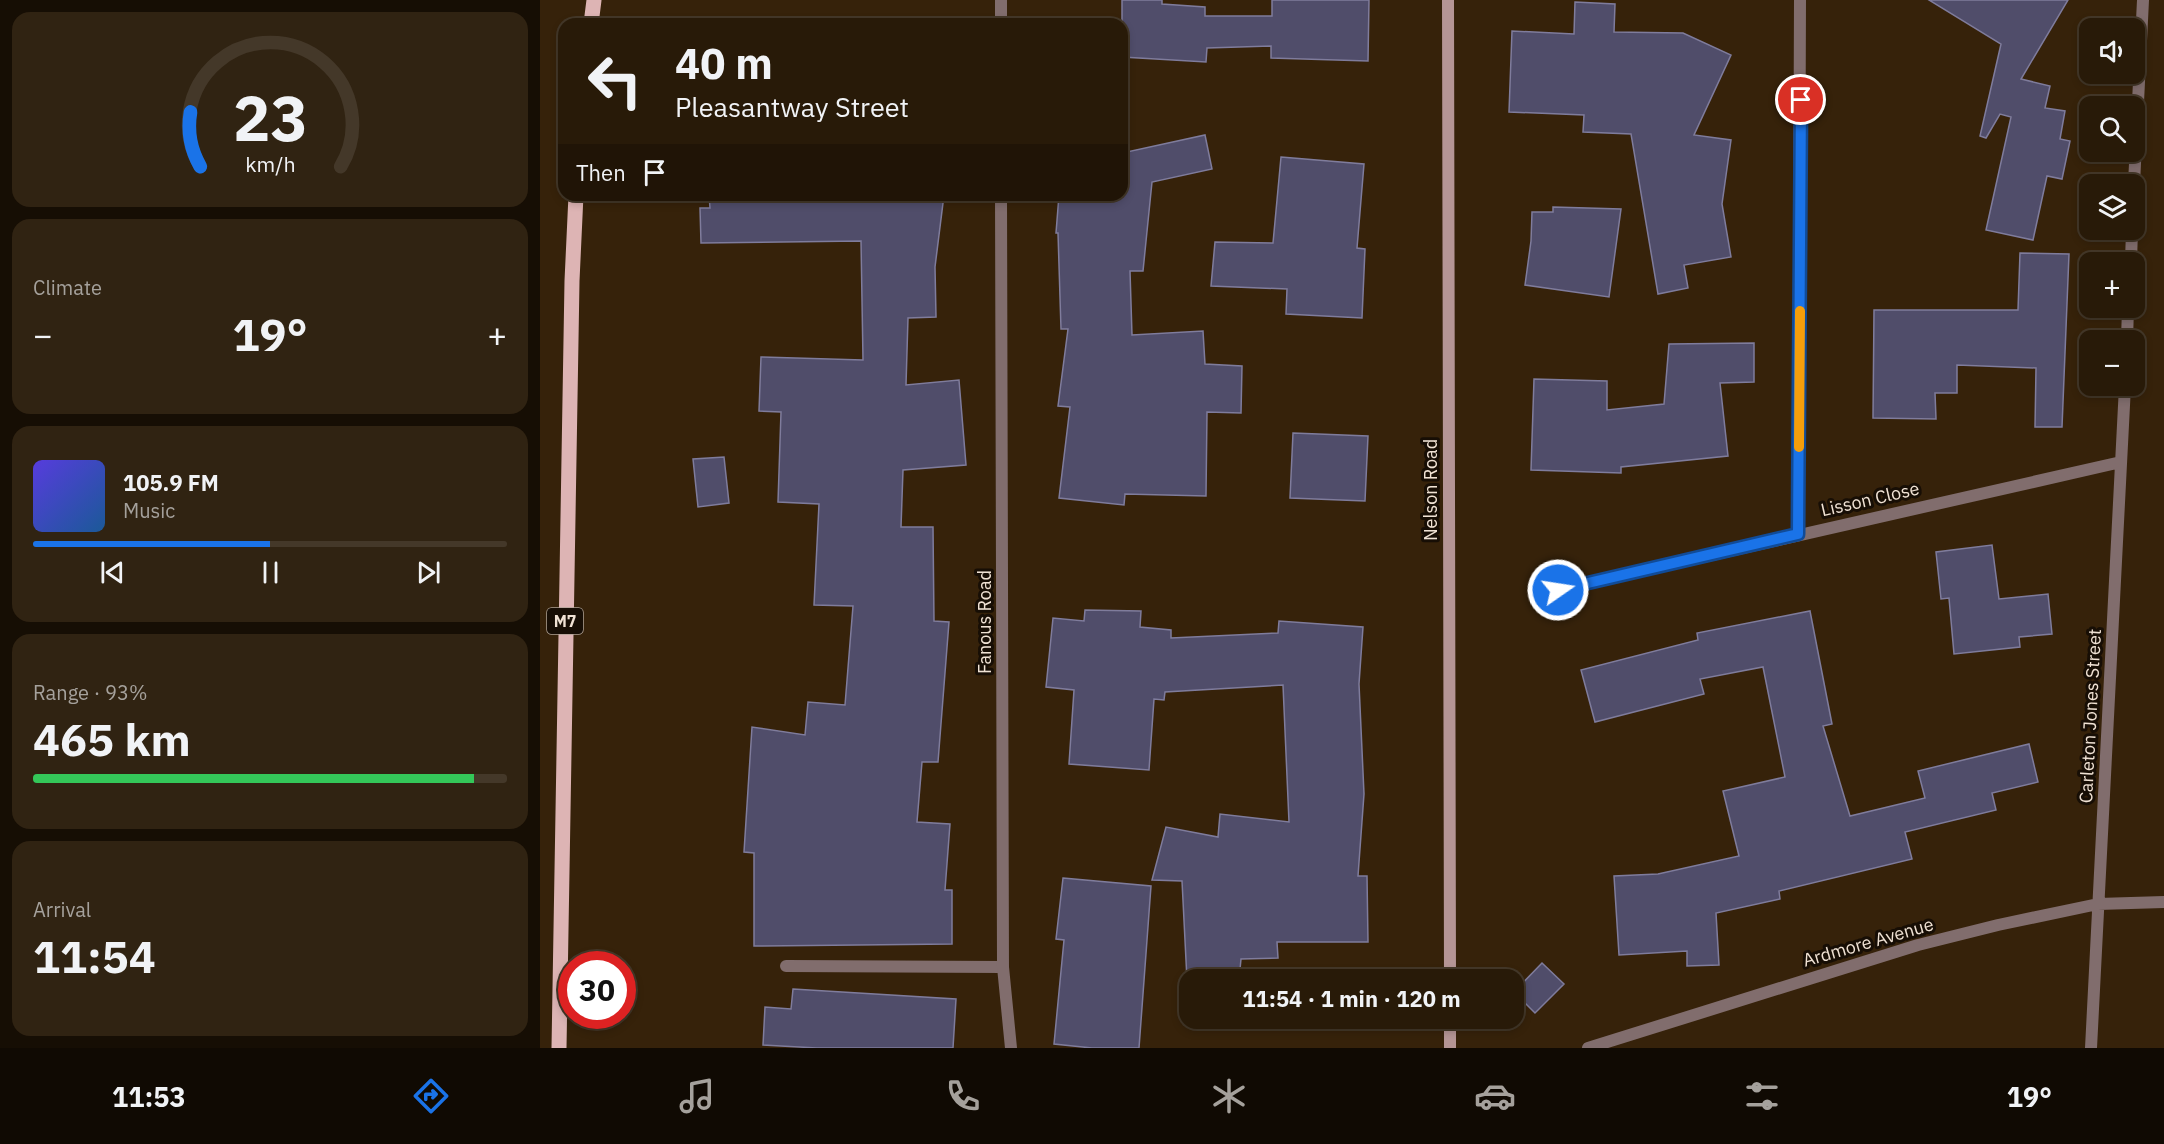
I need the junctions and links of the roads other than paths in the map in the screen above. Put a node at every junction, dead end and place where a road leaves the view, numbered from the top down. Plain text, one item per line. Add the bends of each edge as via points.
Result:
1 (594, 0) edge
2 (1001, 0) edge
3 (1448, 0) edge
4 (1800, 0) edge
5 (2143, 0) edge
6 (592, 18) edge
7 (1001, 18) edge
8 (2134, 174) edge
9 (576, 201) edge
10 (1001, 201) edge
11 (2124, 396) edge
12 (2121, 462) junction
13 (1798, 534) junction
14 (1558, 590) dead end
15 (2164, 902) edge
16 (2098, 904) junction
17 (786, 966) dead end
18 (1003, 967) junction
19 (1450, 969) edge
20 (1450, 1029) edge
21 (559, 1048) edge
22 (1011, 1048) edge
23 (1450, 1048) edge
24 (1588, 1048) edge
25 (2091, 1048) edge

1 - 6 main road
2 - 7 street
3 - 19 street, Nelson Road
4 - 13 street
5 - 8 street
9 - 21 main road, M7
10 - 18 street, Fanous Road
11 - 12 street, Carleton Jones Street
12 - 13 street, Lisson Close
12 - 16 street, Carleton Jones Street
13 - 14 street, Lisson Close
15 - 16 street, Ardmore Avenue
16 - 24 street, Ardmore Avenue via 1918,945
16 - 25 street, Carleton Jones Street
17 - 18 street
18 - 22 street, Fanous Road
20 - 23 street

